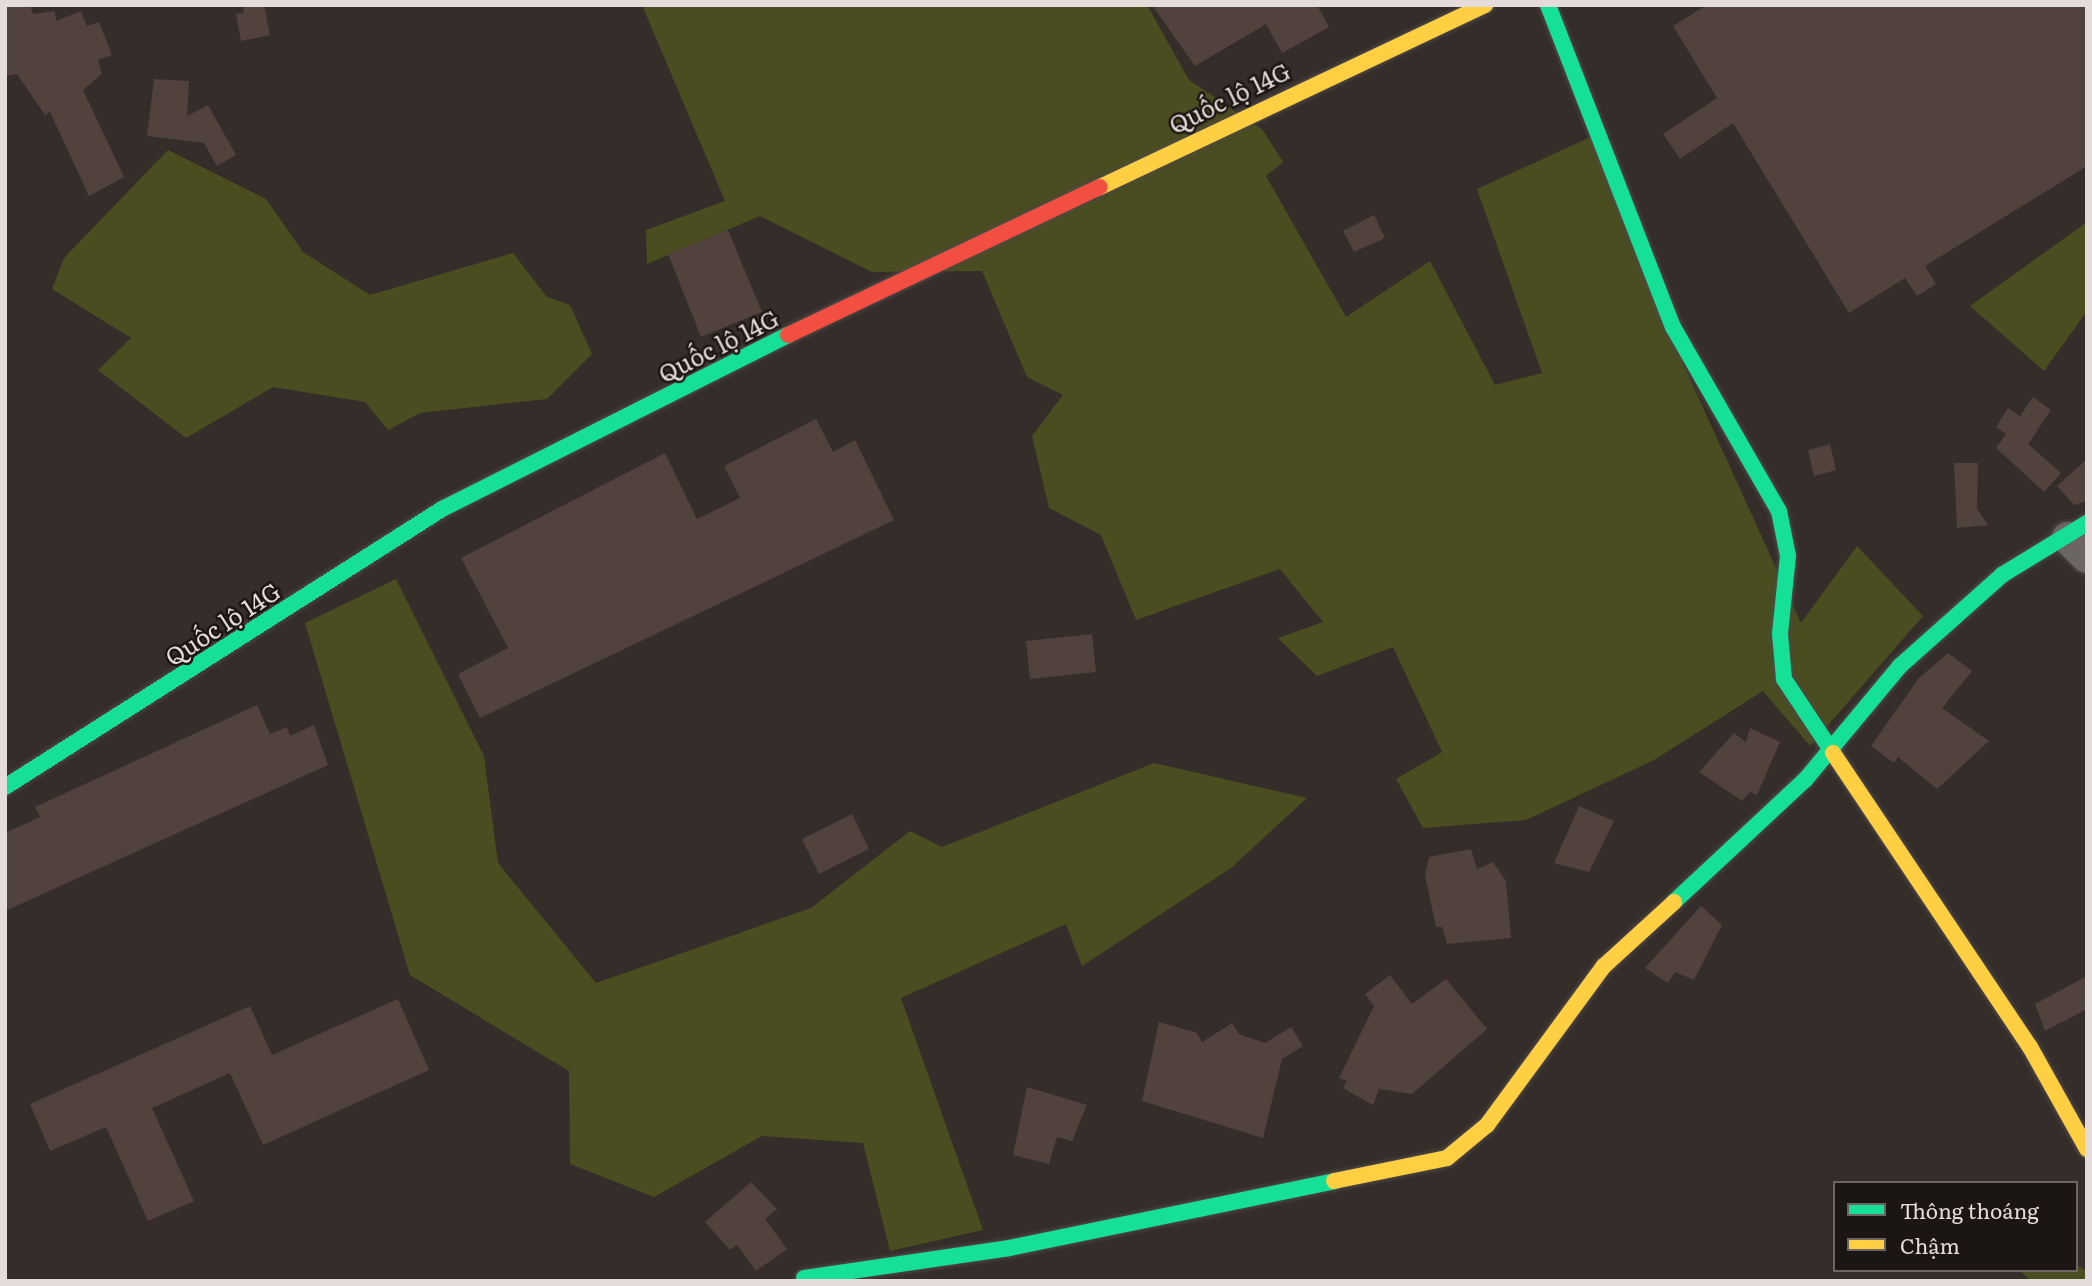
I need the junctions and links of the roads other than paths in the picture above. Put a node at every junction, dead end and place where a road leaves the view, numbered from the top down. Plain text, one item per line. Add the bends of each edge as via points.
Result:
1 (1485, 5) edge
2 (1548, 5) edge
3 (2080, 540) edge
4 (1831, 751) junction
5 (5, 786) edge
6 (2087, 1149) edge
7 (804, 1278) dead end

1 - 5 street, Quốc lộ 14G via 919,272 442,509
2 - 4 street via 1673,327 1779,511 1788,556 1780,665
3 - 4 street via 2002,575 1951,618 1900,666
4 - 6 street via 2030,1047
4 - 7 street via 1604,966 1487,1125 1447,1157 1009,1248

